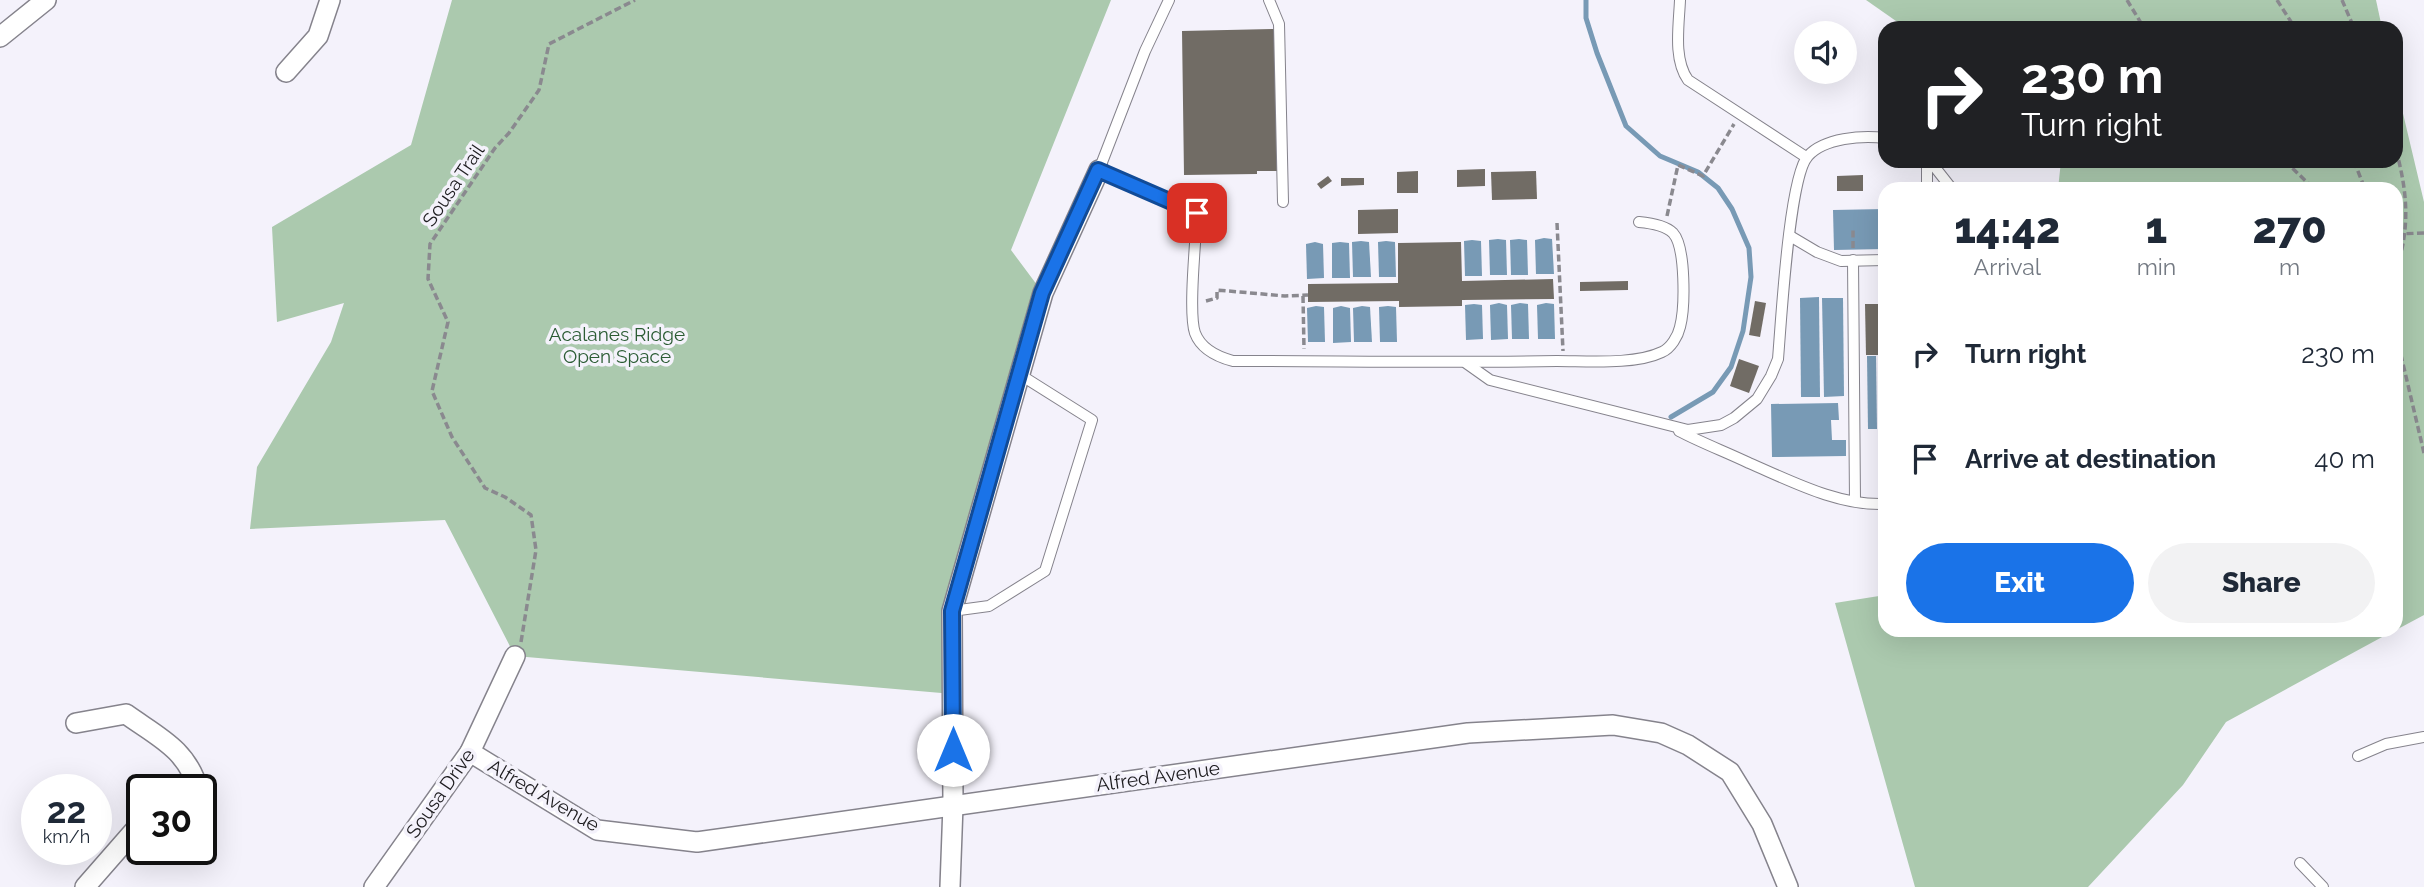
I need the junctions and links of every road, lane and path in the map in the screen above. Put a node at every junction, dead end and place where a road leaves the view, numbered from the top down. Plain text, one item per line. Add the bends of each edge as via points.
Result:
1 (46, 0) edge
2 (330, 0) edge
3 (635, 0) edge
4 (1170, 0) edge
5 (1269, 0) edge
6 (1680, 0) edge
7 (2127, 0) edge
8 (2277, 0) edge
9 (2342, 0) edge
10 (2140, 21) edge
11 (2290, 21) edge
12 (2351, 21) edge
13 (0, 37) edge
14 (286, 72) dead end
15 (1741, 114) junction
16 (1878, 137) edge
17 (1807, 157) junction
18 (1934, 168) edge
19 (2292, 168) edge
20 (2401, 168) edge
21 (1098, 170) junction
22 (1946, 182) edge
23 (2307, 182) edge
24 (1283, 202) dead end
25 (1639, 222) dead end
26 (1557, 223) dead end
27 (1665, 228) junction
28 (1853, 229) dead end
29 (2403, 233) edge
30 (2406, 233) junction
31 (2424, 233) edge
32 (1790, 236) junction
33 (2403, 244) edge
34 (1853, 260) junction
35 (1878, 260) edge
36 (1193, 304) junction
37 (1305, 361) junction
38 (1563, 361) junction
39 (1466, 362) junction
40 (2403, 364) edge
41 (1020, 374) junction
42 (1667, 425) junction
43 (2424, 453) edge
44 (1855, 501) junction
45 (1878, 503) edge
46 (952, 611) junction
47 (514, 656) joint
48 (76, 723) dead end
49 (2424, 737) edge
50 (470, 752) junction
51 (2358, 756) dead end
52 (194, 774) edge
53 (953, 805) junction
54 (126, 840) edge
55 (2300, 863) dead end
56 (85, 887) edge
57 (374, 887) edge
58 (950, 887) edge
59 (1788, 887) edge
60 (2323, 887) edge

1 - 13 street
2 - 14 street via 318,36
3 - 47 path, Sousa Trail via 549,44 539,90 430,244 428,279 448,322 432,390 452,437 485,488 531,515 536,550 520,650
4 - 21 lane
5 - 24 lane via 1279,24
6 - 15 lane via 1682,71 1696,86
7 - 10 path
8 - 11 path
9 - 12 path
15 - 17 lane
15 - 27 path via 1703,176 1678,165
16 - 17 lane via 1825,144
17 - 32 lane via 1794,193
18 - 22 lane
19 - 23 path
20 - 30 path
21 - 36 lane via 1197,213
21 - 41 street via 1042,293
25 - 27 lane
26 - 38 path
27 - 38 lane via 1680,244 1684,260 1680,326 1674,340 1664,352 1637,359
28 - 34 path
29 - 30 path
30 - 31 path
30 - 33 path
32 - 34 lane via 1817,252 1841,261
32 - 42 lane via 1778,359 1757,399 1721,425 1688,430
34 - 35 lane
34 - 44 lane
36 - 37 lane via 1195,333 1216,357
36 - 37 path via 1217,298 1217,290 1305,295
37 - 39 lane
38 - 39 lane
39 - 42 lane via 1490,380
40 - 43 path
41 - 46 street
41 - 46 lane via 1092,420 1045,572 989,606
42 - 44 lane via 1808,488
44 - 45 lane
46 - 53 street
47 - 50 street, Sousa Drive
48 - 52 street via 126,714 175,747
49 - 51 lane via 2386,744
50 - 53 street, Alfred Avenue via 597,830 697,842
50 - 57 street, Sousa Drive
53 - 58 street
53 - 59 street, Alfred Avenue via 1468,733 1613,725 1661,733 1730,772 1762,824
54 - 56 street
55 - 60 lane

